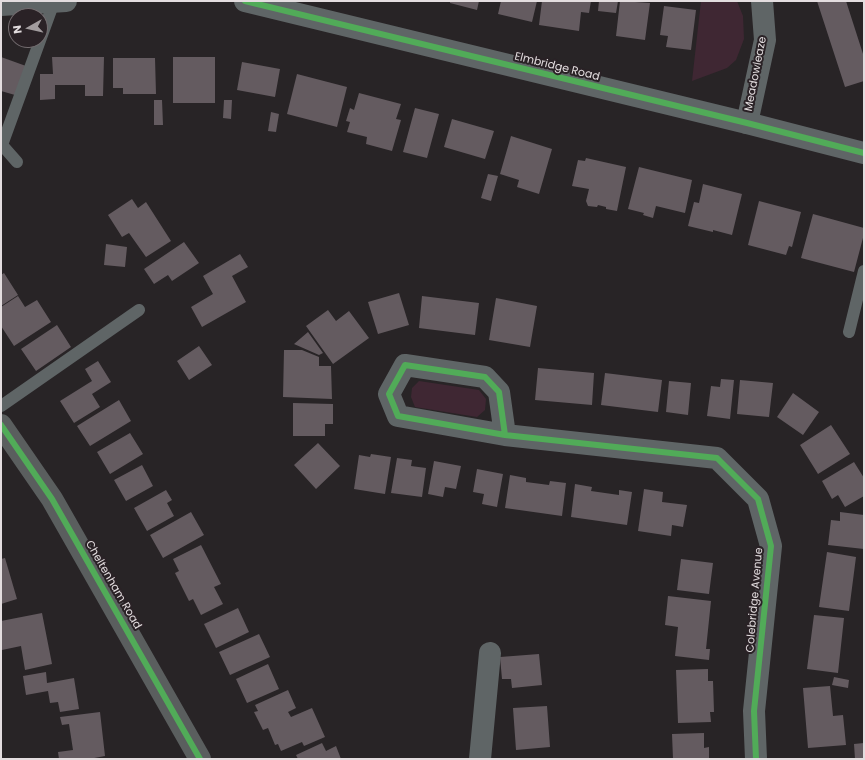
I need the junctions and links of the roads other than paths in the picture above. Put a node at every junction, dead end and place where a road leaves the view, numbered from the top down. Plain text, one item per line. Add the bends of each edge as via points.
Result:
1 (60, 1) edge
2 (245, 1) edge
3 (762, 1) edge
4 (1, 5) edge
5 (747, 123) junction
6 (2, 146) edge
7 (864, 153) edge
8 (17, 162) dead end
9 (864, 270) edge
10 (139, 310) dead end
11 (849, 332) dead end
12 (1, 406) edge
13 (1, 425) edge
14 (506, 435) junction
15 (490, 653) dead end
16 (200, 759) edge
17 (480, 759) edge
18 (756, 759) edge

1 - 4 street
1 - 6 lane
2 - 5 street, Elmbridge Road
3 - 5 street, Meadowleaze via 765,40
5 - 7 street, Elmbridge Road
6 - 8 lane
9 - 11 lane
10 - 12 lane
13 - 16 main road, Cheltenham Road via 52,499
14 - 14 street, Colebridge Avenue via 398,416 389,394 405,365 485,377 499,392
14 - 18 street, Colebridge Avenue via 717,458 758,499 771,546 754,712
15 - 17 street

